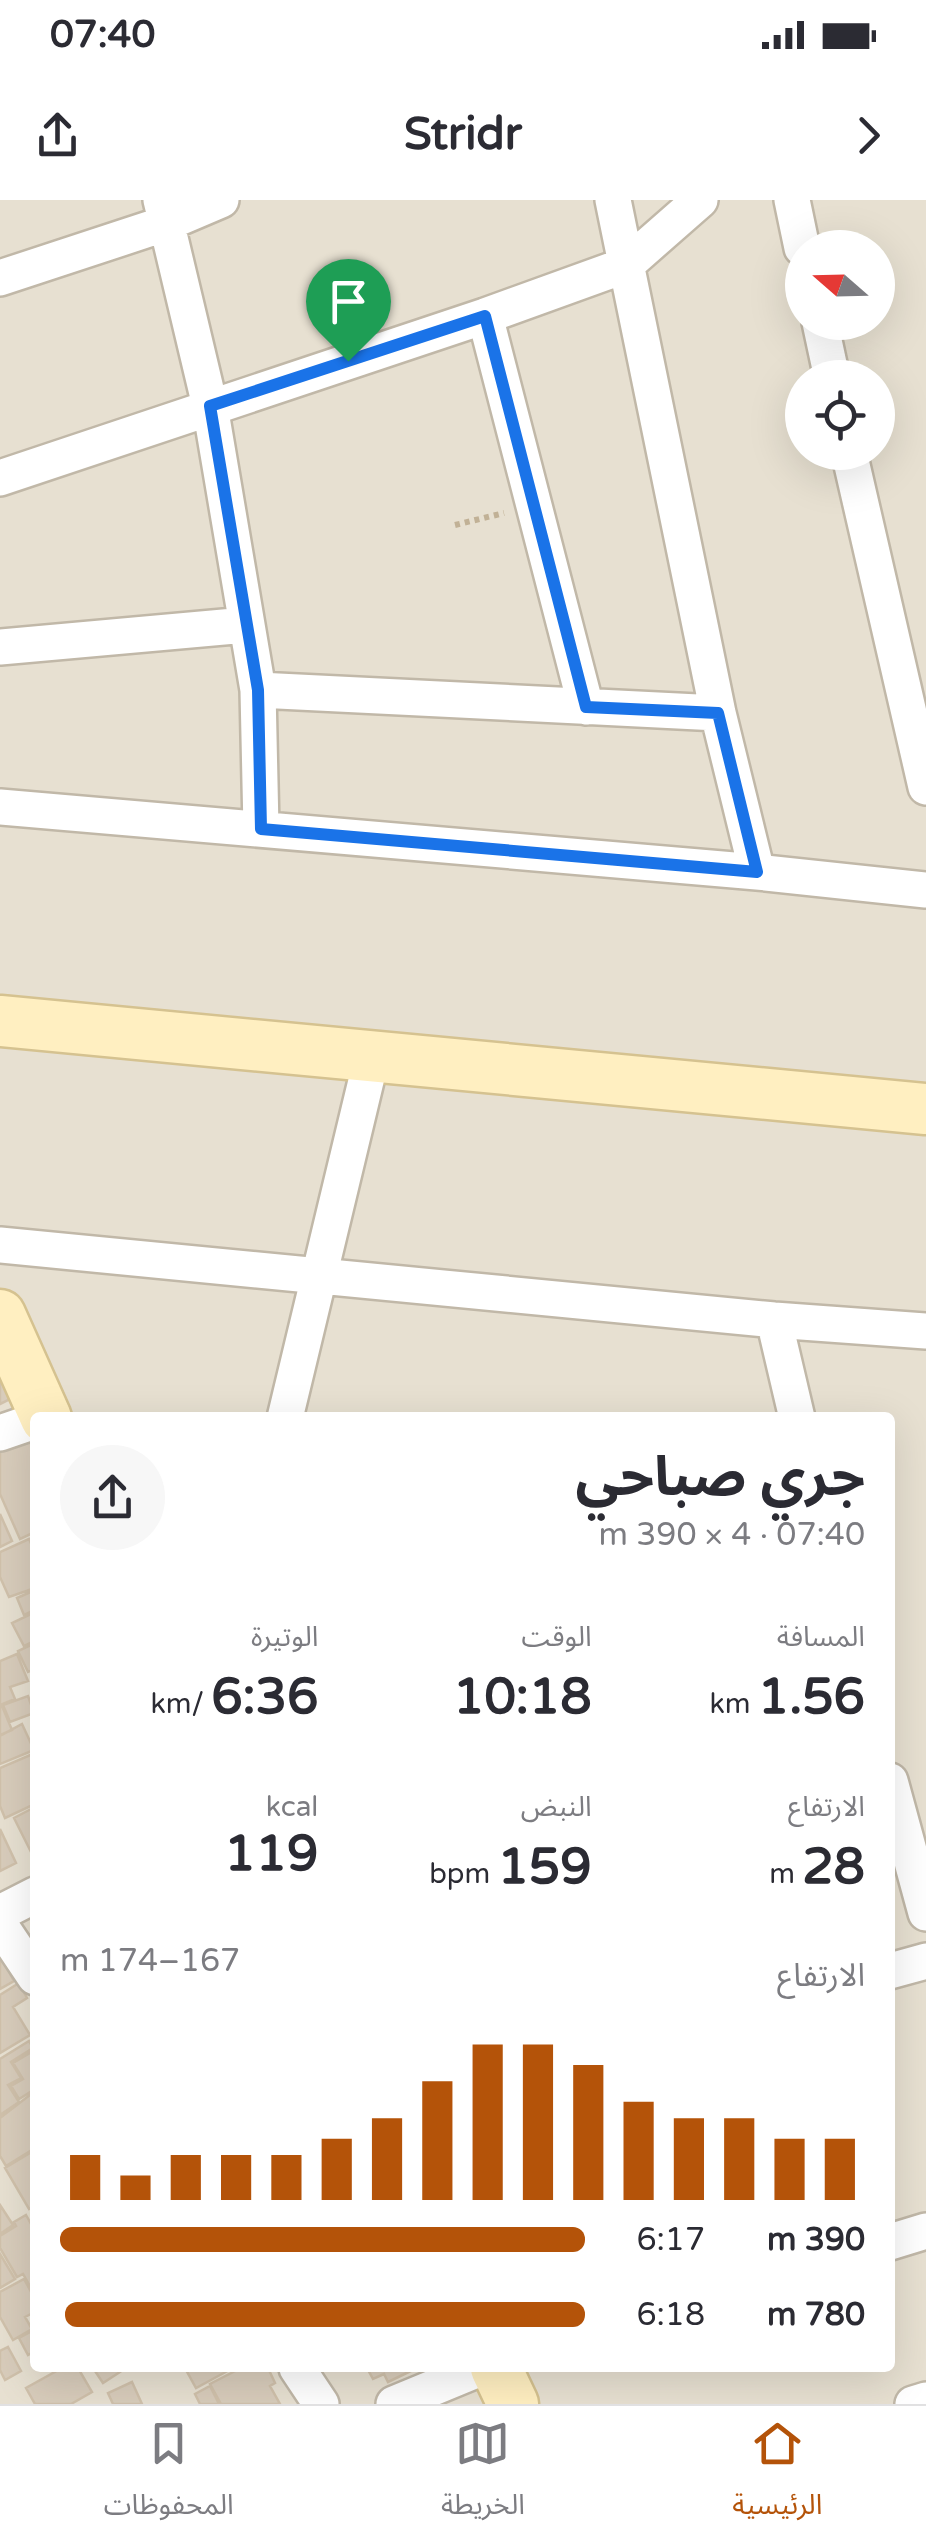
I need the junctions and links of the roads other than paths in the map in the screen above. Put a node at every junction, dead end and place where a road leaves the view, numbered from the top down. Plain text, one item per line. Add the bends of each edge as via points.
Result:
1 (221, 200) edge
2 (613, 200) edge
3 (700, 200) edge
4 (792, 200) edge
5 (164, 212) edge
6 (798, 230) edge
7 (626, 265) junction
8 (0, 278) edge
9 (485, 316) junction
10 (210, 406) junction
11 (854, 470) edge
12 (0, 478) edge
13 (246, 626) junction
14 (0, 647) edge
15 (258, 690) junction
16 (586, 707) junction
17 (718, 713) junction
18 (926, 787) edge
19 (0, 807) edge
20 (261, 829) junction
21 (757, 872) junction
22 (926, 890) edge
23 (0, 1021) edge
24 (372, 1056) junction
25 (926, 1109) edge
26 (0, 1245) edge
27 (318, 1276) junction
28 (0, 1315) edge
29 (774, 1320) junction
30 (926, 1331) edge
31 (43, 1412) edge
32 (286, 1412) edge
33 (796, 1412) edge
34 (30, 1422) edge
35 (0, 1434) edge
36 (895, 1798) edge
37 (30, 1898) edge
38 (0, 1913) edge
39 (926, 1913) edge
40 (0, 1925) edge
41 (926, 1960) edge
42 (895, 1969) edge
43 (30, 1970) edge
44 (926, 2231) edge
45 (895, 2240) edge
46 (299, 2372) edge
47 (471, 2372) edge
48 (498, 2372) edge
49 (926, 2400) edge
50 (321, 2404) edge
51 (394, 2404) edge
52 (513, 2404) edge
53 (913, 2404) edge

1 - 5 street
2 - 7 street
3 - 7 street
4 - 6 street
5 - 8 street
5 - 10 street
7 - 9 street
7 - 17 street
9 - 10 street
9 - 16 street
10 - 12 street
10 - 13 street
11 - 18 street
13 - 14 street
13 - 15 street
15 - 16 street
15 - 20 street
16 - 17 street
17 - 21 street
19 - 20 street
20 - 21 street
21 - 22 street
23 - 24 main road
24 - 25 main road
24 - 27 street
26 - 27 street
27 - 29 street
27 - 32 street
28 - 31 main road
29 - 30 street
29 - 33 street
34 - 35 street
36 - 39 street
37 - 38 street
40 - 43 street
41 - 42 street
44 - 45 street
46 - 50 street
47 - 51 street
48 - 52 main road
49 - 53 street

